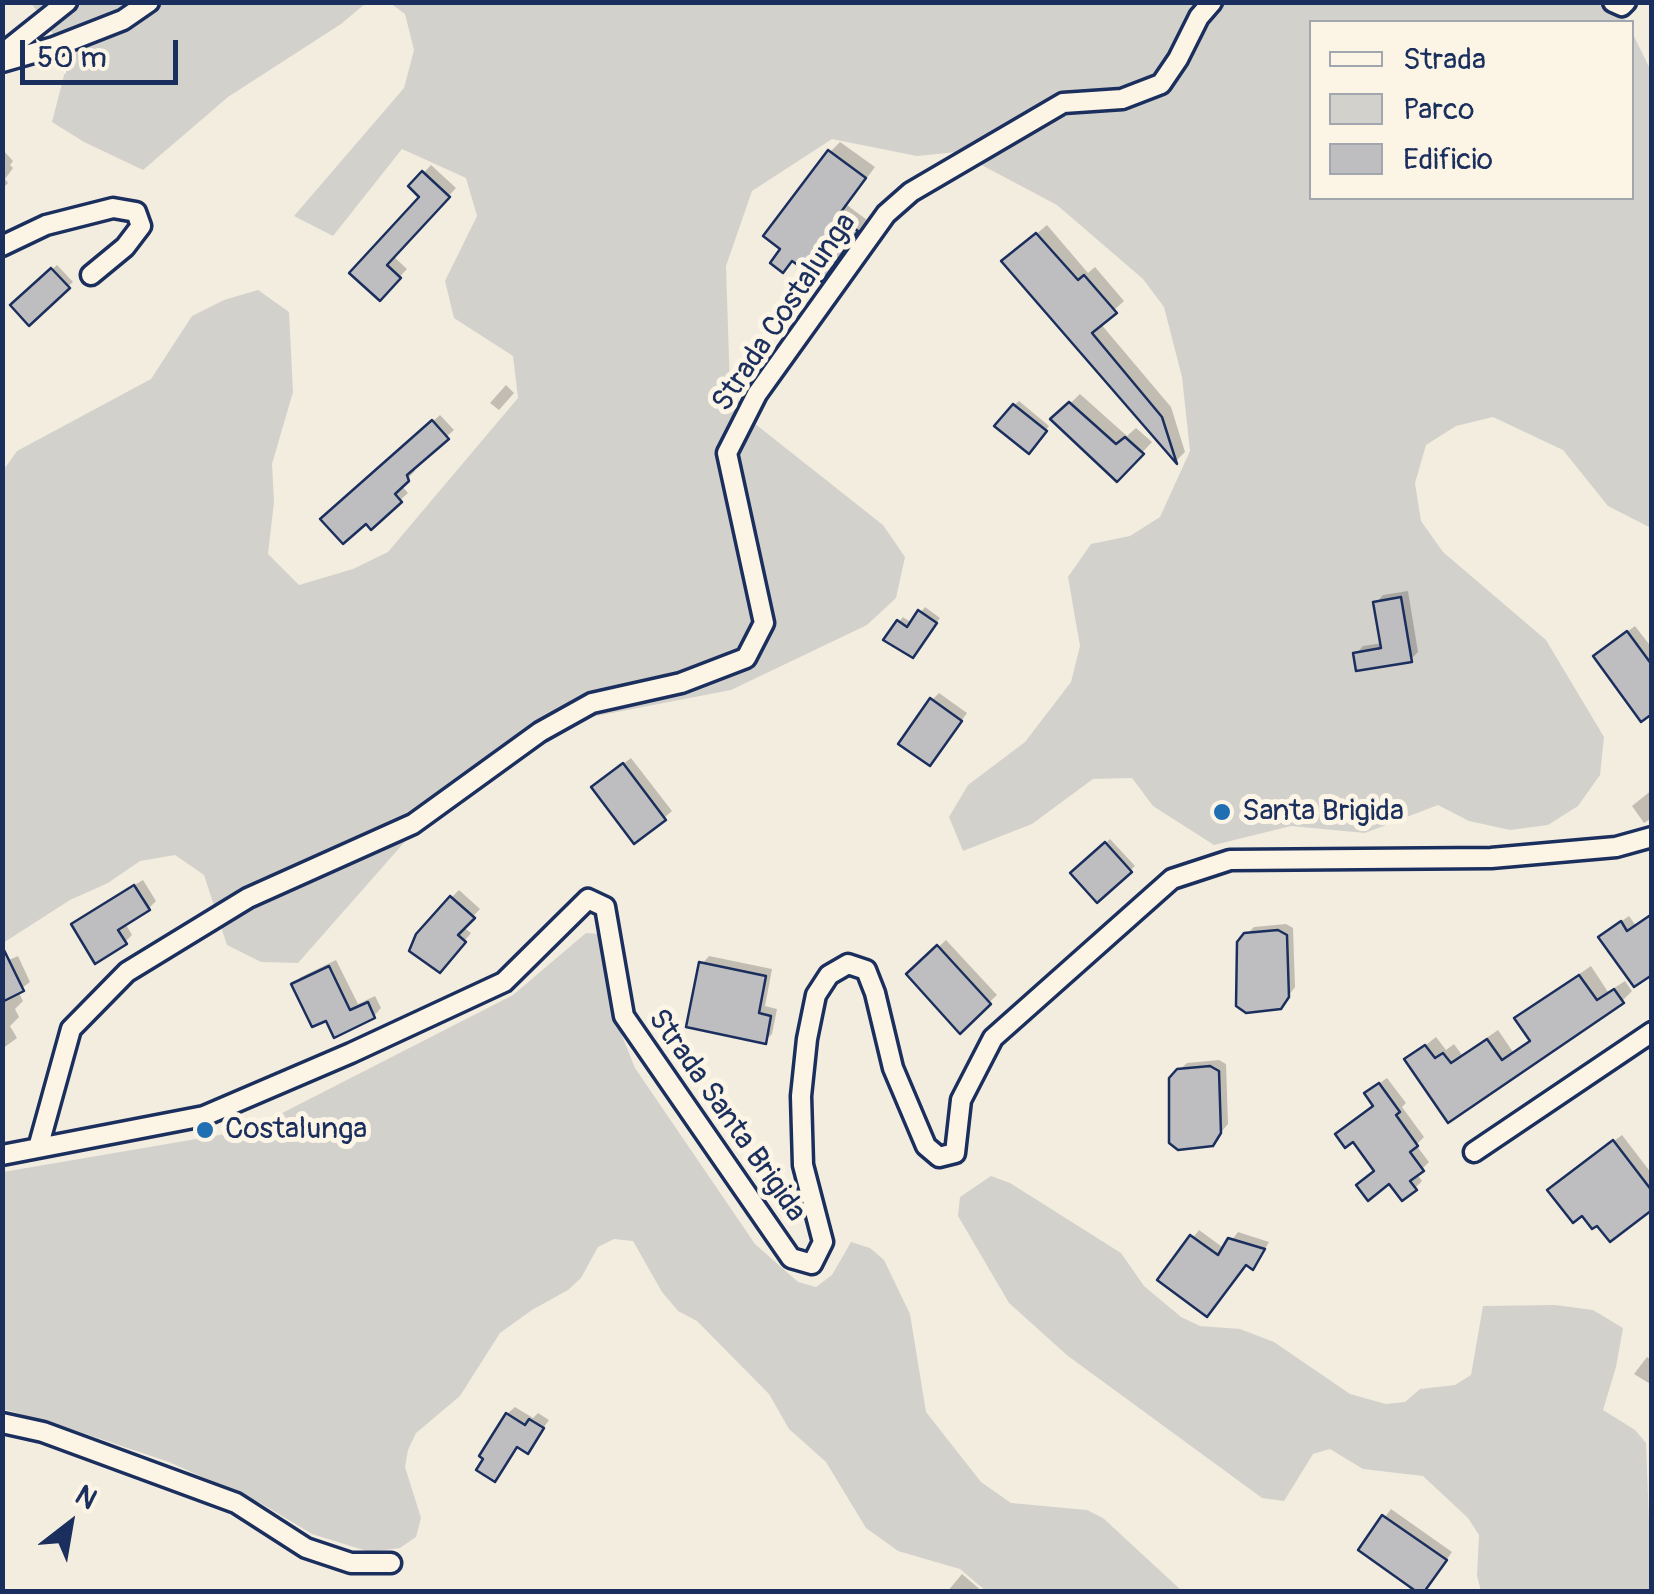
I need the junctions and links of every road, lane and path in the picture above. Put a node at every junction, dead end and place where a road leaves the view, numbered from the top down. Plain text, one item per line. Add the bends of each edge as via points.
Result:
1 (68, 2) edge
2 (149, 2) edge
3 (1212, 2) edge
4 (1613, 2) edge
5 (1626, 2) edge
6 (2, 54) edge
7 (2, 62) edge
8 (2, 246) edge
9 (91, 276) dead end
10 (1652, 837) edge
11 (1652, 1032) edge
12 (38, 1148) junction
13 (1474, 1152) dead end
14 (2, 1155) edge
15 (2, 1423) edge
16 (391, 1564) dead end

1 - 6 street
2 - 7 street via 106,27
3 - 12 street, Strada Costalunga via 1161,84 1122,99 1063,103 898,203 757,394 727,454 764,623 746,658 681,683 592,703 540,732 413,824 248,898 126,972 70,1029
4 - 5 street
8 - 9 street via 80,216 113,208 136,212 141,226
10 - 12 street, Strada Santa Brigida via 1616,847 1491,858 1230,860 1172,879 993,1038 961,1100 955,1154 940,1157 926,1146 894,1068 866,970 848,964 829,974 816,995 807,1039 803,1165 822,1242 812,1264 791,1258 624,1016 605,907 588,899 504,982 351,1053 204,1116
11 - 13 street
12 - 14 street, Strada Santa Brigida
15 - 16 street via 236,1502 306,1548 351,1563

